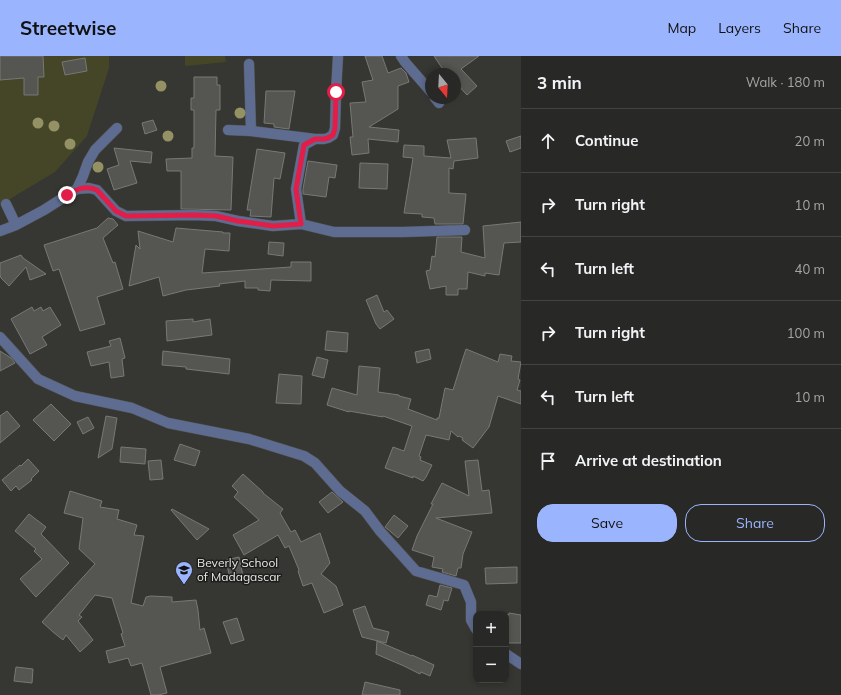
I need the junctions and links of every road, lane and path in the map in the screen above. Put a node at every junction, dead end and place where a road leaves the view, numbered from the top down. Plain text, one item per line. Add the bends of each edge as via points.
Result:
1 (338, 56) edge
2 (401, 56) edge
3 (249, 64) dead end
4 (425, 85) edge
5 (117, 128) dead end
6 (228, 130) dead end
7 (251, 131) junction
8 (315, 139) junction
9 (77, 189) junction
10 (6, 204) dead end
11 (301, 224) junction
12 (16, 225) junction
13 (465, 230) dead end
14 (0, 231) edge
15 (0, 337) edge
16 (473, 624) edge
17 (509, 656) edge
18 (521, 664) edge

1 - 8 street via 335,128 333,135 328,138
2 - 4 street
3 - 7 street
5 - 9 street via 95,150
6 - 7 street
7 - 8 street
8 - 11 street via 304,145 296,189
9 - 11 street via 97,190 116,211 126,216 216,216 273,226
9 - 12 street
10 - 12 street
11 - 13 street via 334,232
12 - 14 street
15 - 16 street via 38,379 75,396 132,408 168,423 249,439 304,456 365,511 416,570 464,585 471,602
17 - 18 street

